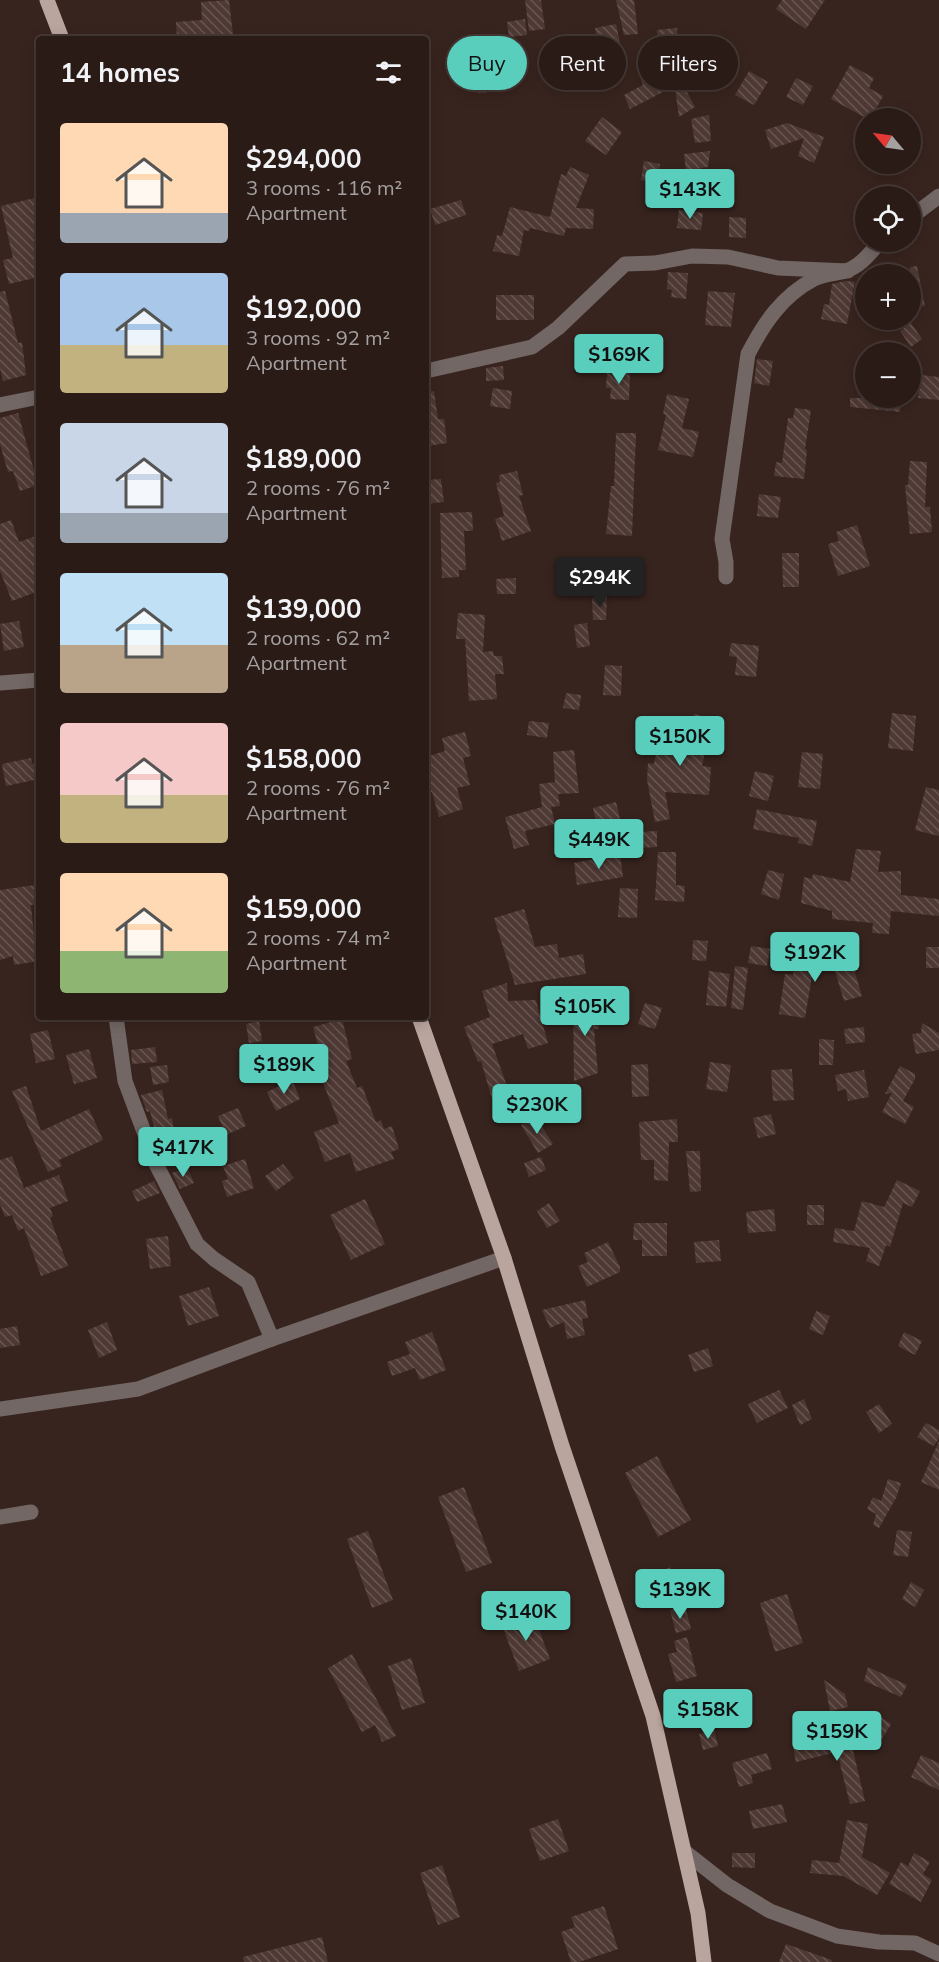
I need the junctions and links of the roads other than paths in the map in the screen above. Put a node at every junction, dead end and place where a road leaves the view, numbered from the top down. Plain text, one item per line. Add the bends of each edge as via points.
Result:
1 (47, 0) edge
2 (61, 36) edge
3 (939, 196) edge
4 (921, 210) edge
5 (870, 252) edge
6 (848, 271) junction
7 (429, 370) edge
8 (36, 398) edge
9 (0, 405) edge
10 (726, 577) dead end
11 (36, 680) edge
12 (0, 683) edge
13 (116, 1020) edge
14 (420, 1020) edge
15 (504, 1258) junction
16 (272, 1339) junction
17 (0, 1409) edge
18 (31, 1512) dead end
19 (0, 1517) edge
20 (685, 1851) junction
21 (939, 1954) edge
22 (704, 1962) edge

1 - 2 main road
3 - 4 street
5 - 6 street
6 - 7 street via 778,268 729,257 692,256 625,264 558,328 532,347
6 - 10 street via 816,278 788,295 748,354 722,539
8 - 9 street
11 - 12 street
13 - 16 street via 125,1081 156,1164 197,1244 248,1282
14 - 15 main road
15 - 16 street
15 - 20 main road via 562,1446 653,1716
16 - 17 street via 138,1389
18 - 19 street
20 - 21 street via 770,1911 837,1936 915,1943
20 - 22 main road

